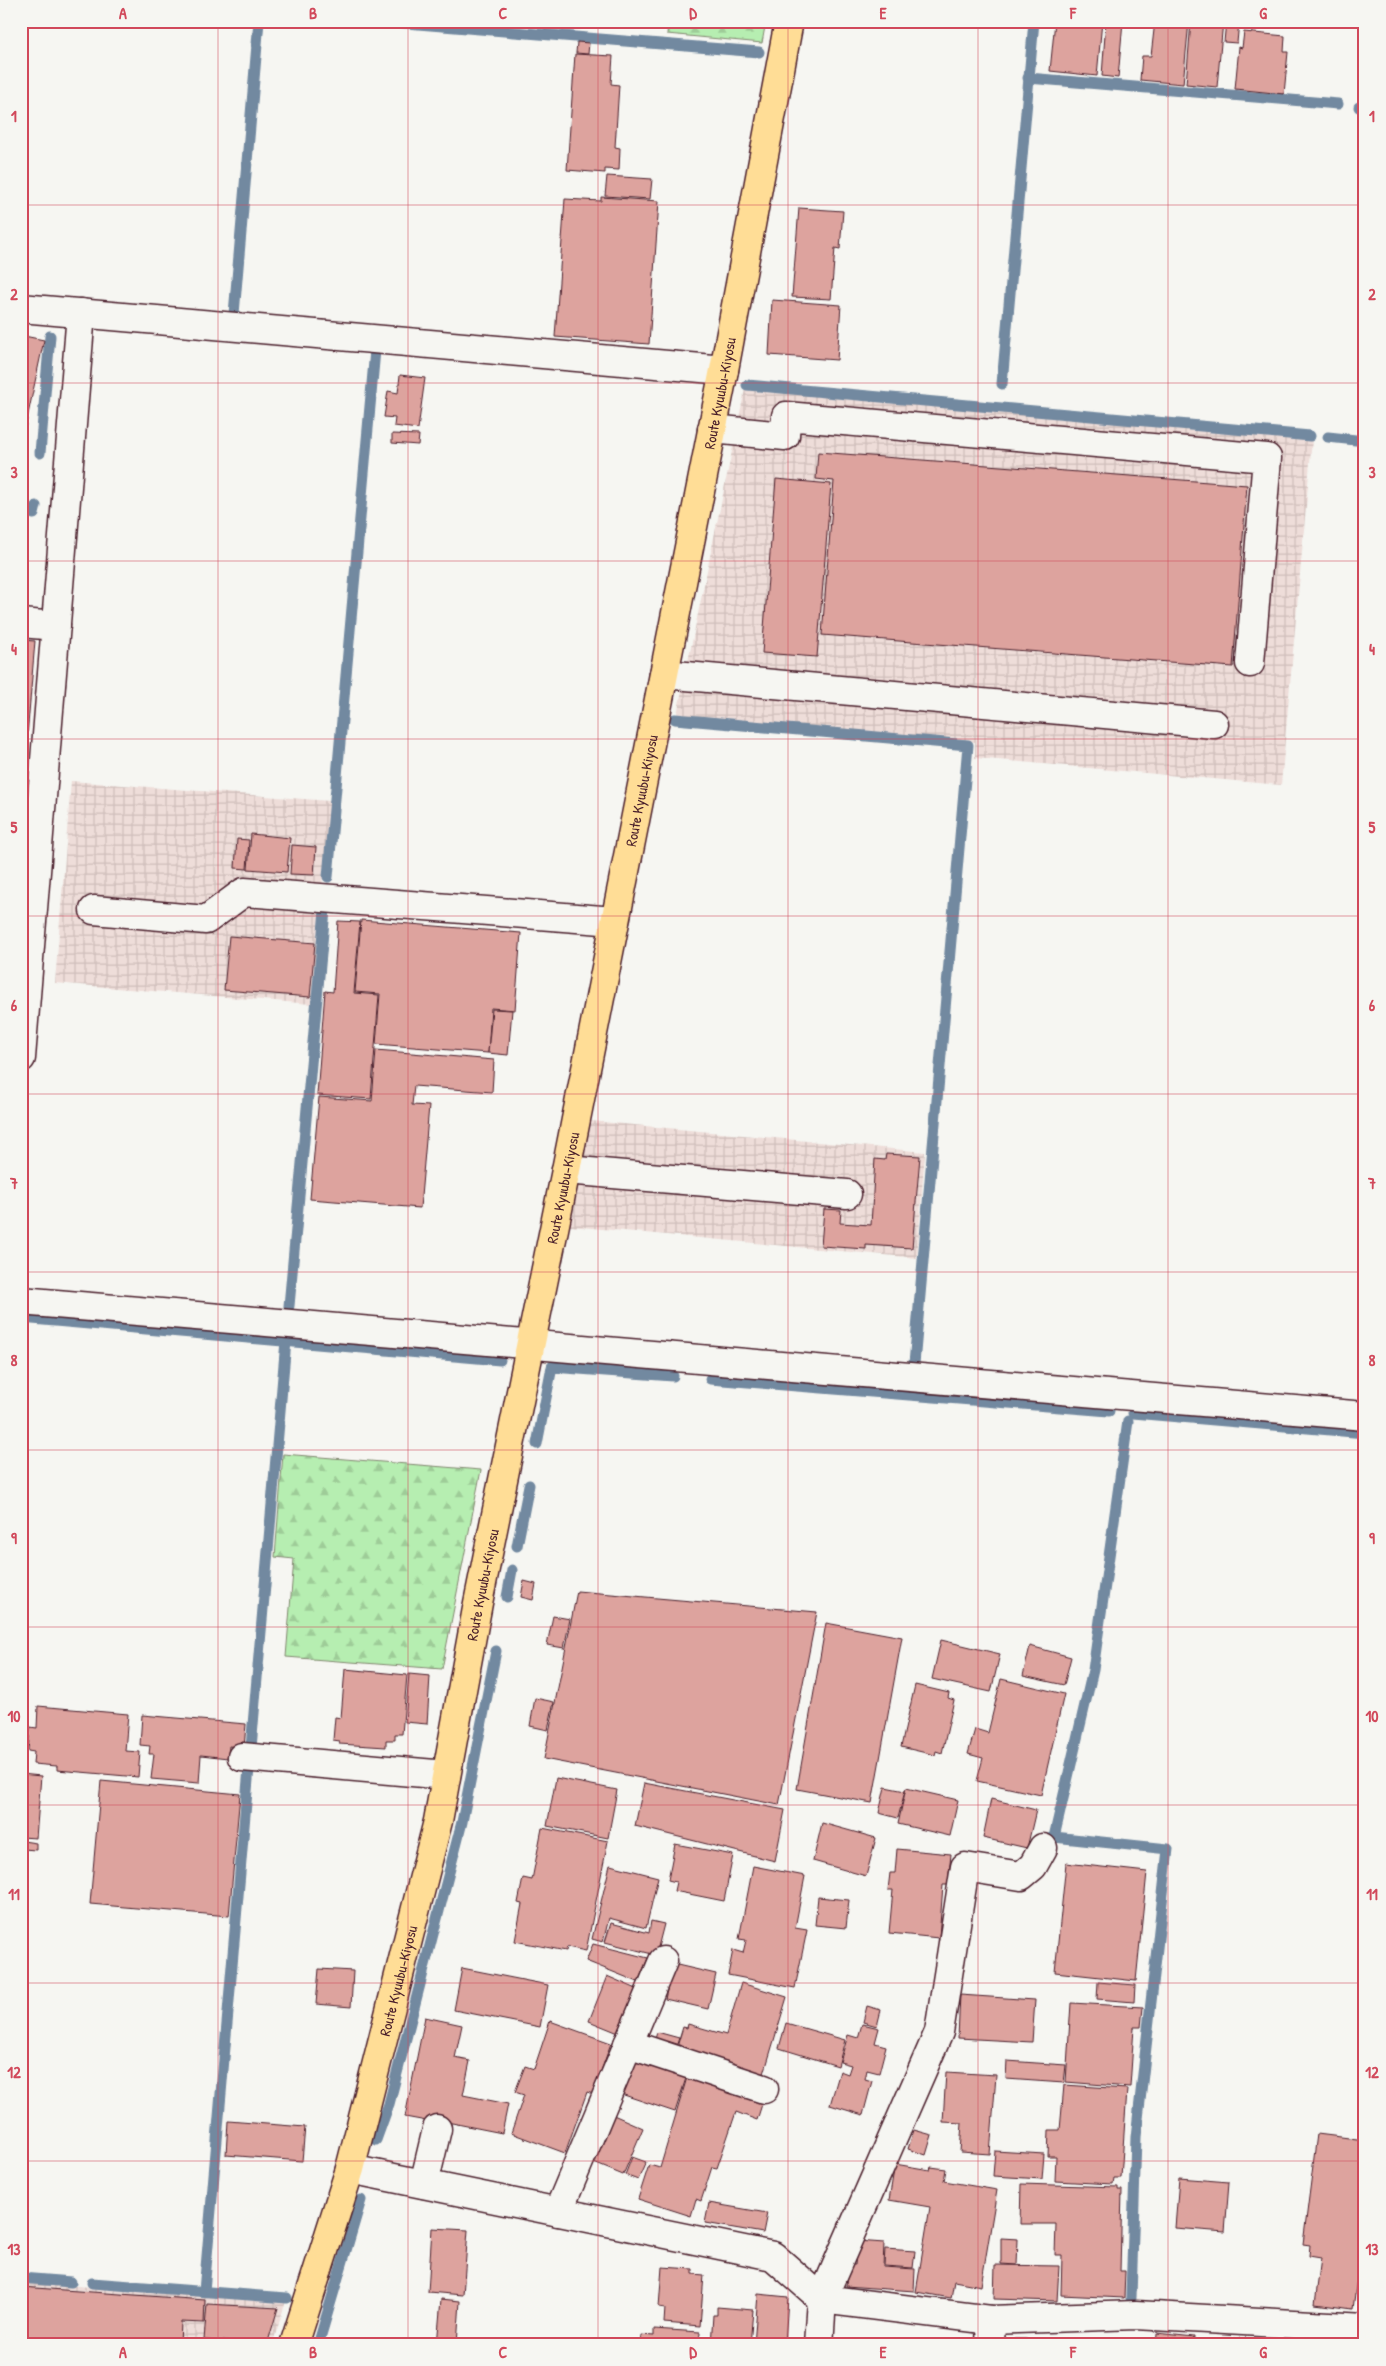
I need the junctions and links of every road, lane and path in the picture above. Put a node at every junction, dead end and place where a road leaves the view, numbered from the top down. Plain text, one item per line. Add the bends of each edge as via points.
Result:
1 (789, 21) edge
2 (21, 308) edge
3 (81, 313) junction
4 (724, 370) junction
5 (712, 429) junction
6 (21, 623) edge
7 (56, 626) junction
8 (1250, 663) dead end
9 (664, 674) junction
10 (1214, 724) dead end
11 (30, 836) edge
12 (94, 910) dead end
13 (614, 921) junction
14 (21, 1058) edge
15 (566, 1170) junction
16 (847, 1194) dead end
17 (21, 1301) edge
18 (531, 1346) junction
19 (1365, 1416) edge
20 (242, 1757) dead end
21 (446, 1775) junction
22 (1043, 1848) dead end
23 (663, 1961) dead end
24 (628, 2044) junction
25 (764, 2089) dead end
26 (436, 2129) dead end
27 (350, 2169) junction
28 (424, 2184) junction
29 (558, 2212) junction
30 (822, 2299) junction
31 (1365, 2328) edge
32 (991, 2332) edge
33 (1267, 2334) edge
34 (294, 2345) edge
35 (819, 2345) edge

1 - 4 main road, Route Kyuubu-Kiyosu
2 - 3 street
3 - 4 street
3 - 7 street
4 - 5 main road, Route Kyuubu-Kiyosu
5 - 8 street via 784,436 786,416 1267,458
5 - 9 main road, Route Kyuubu-Kiyosu
6 - 7 street
7 - 11 street
9 - 10 street
9 - 13 main road, Route Kyuubu-Kiyosu
11 - 14 street
12 - 13 street via 206,920 244,892
13 - 15 main road, Route Kyuubu-Kiyosu
15 - 16 street
15 - 18 main road, Route Kyuubu-Kiyosu
17 - 18 street
18 - 19 street
18 - 21 main road, Route Kyuubu-Kiyosu
20 - 21 street
21 - 27 main road, Route Kyuubu-Kiyosu via 438,1821
22 - 30 street via 1033,1866 1021,1876 965,1867 939,2032
23 - 24 street
24 - 25 street
24 - 29 street
26 - 28 street
27 - 28 street
27 - 34 main road, Route Kyuubu-Kiyosu
28 - 29 street
29 - 30 street via 773,2256
30 - 32 street
30 - 35 street
31 - 33 street
32 - 33 street via 1136,2315

